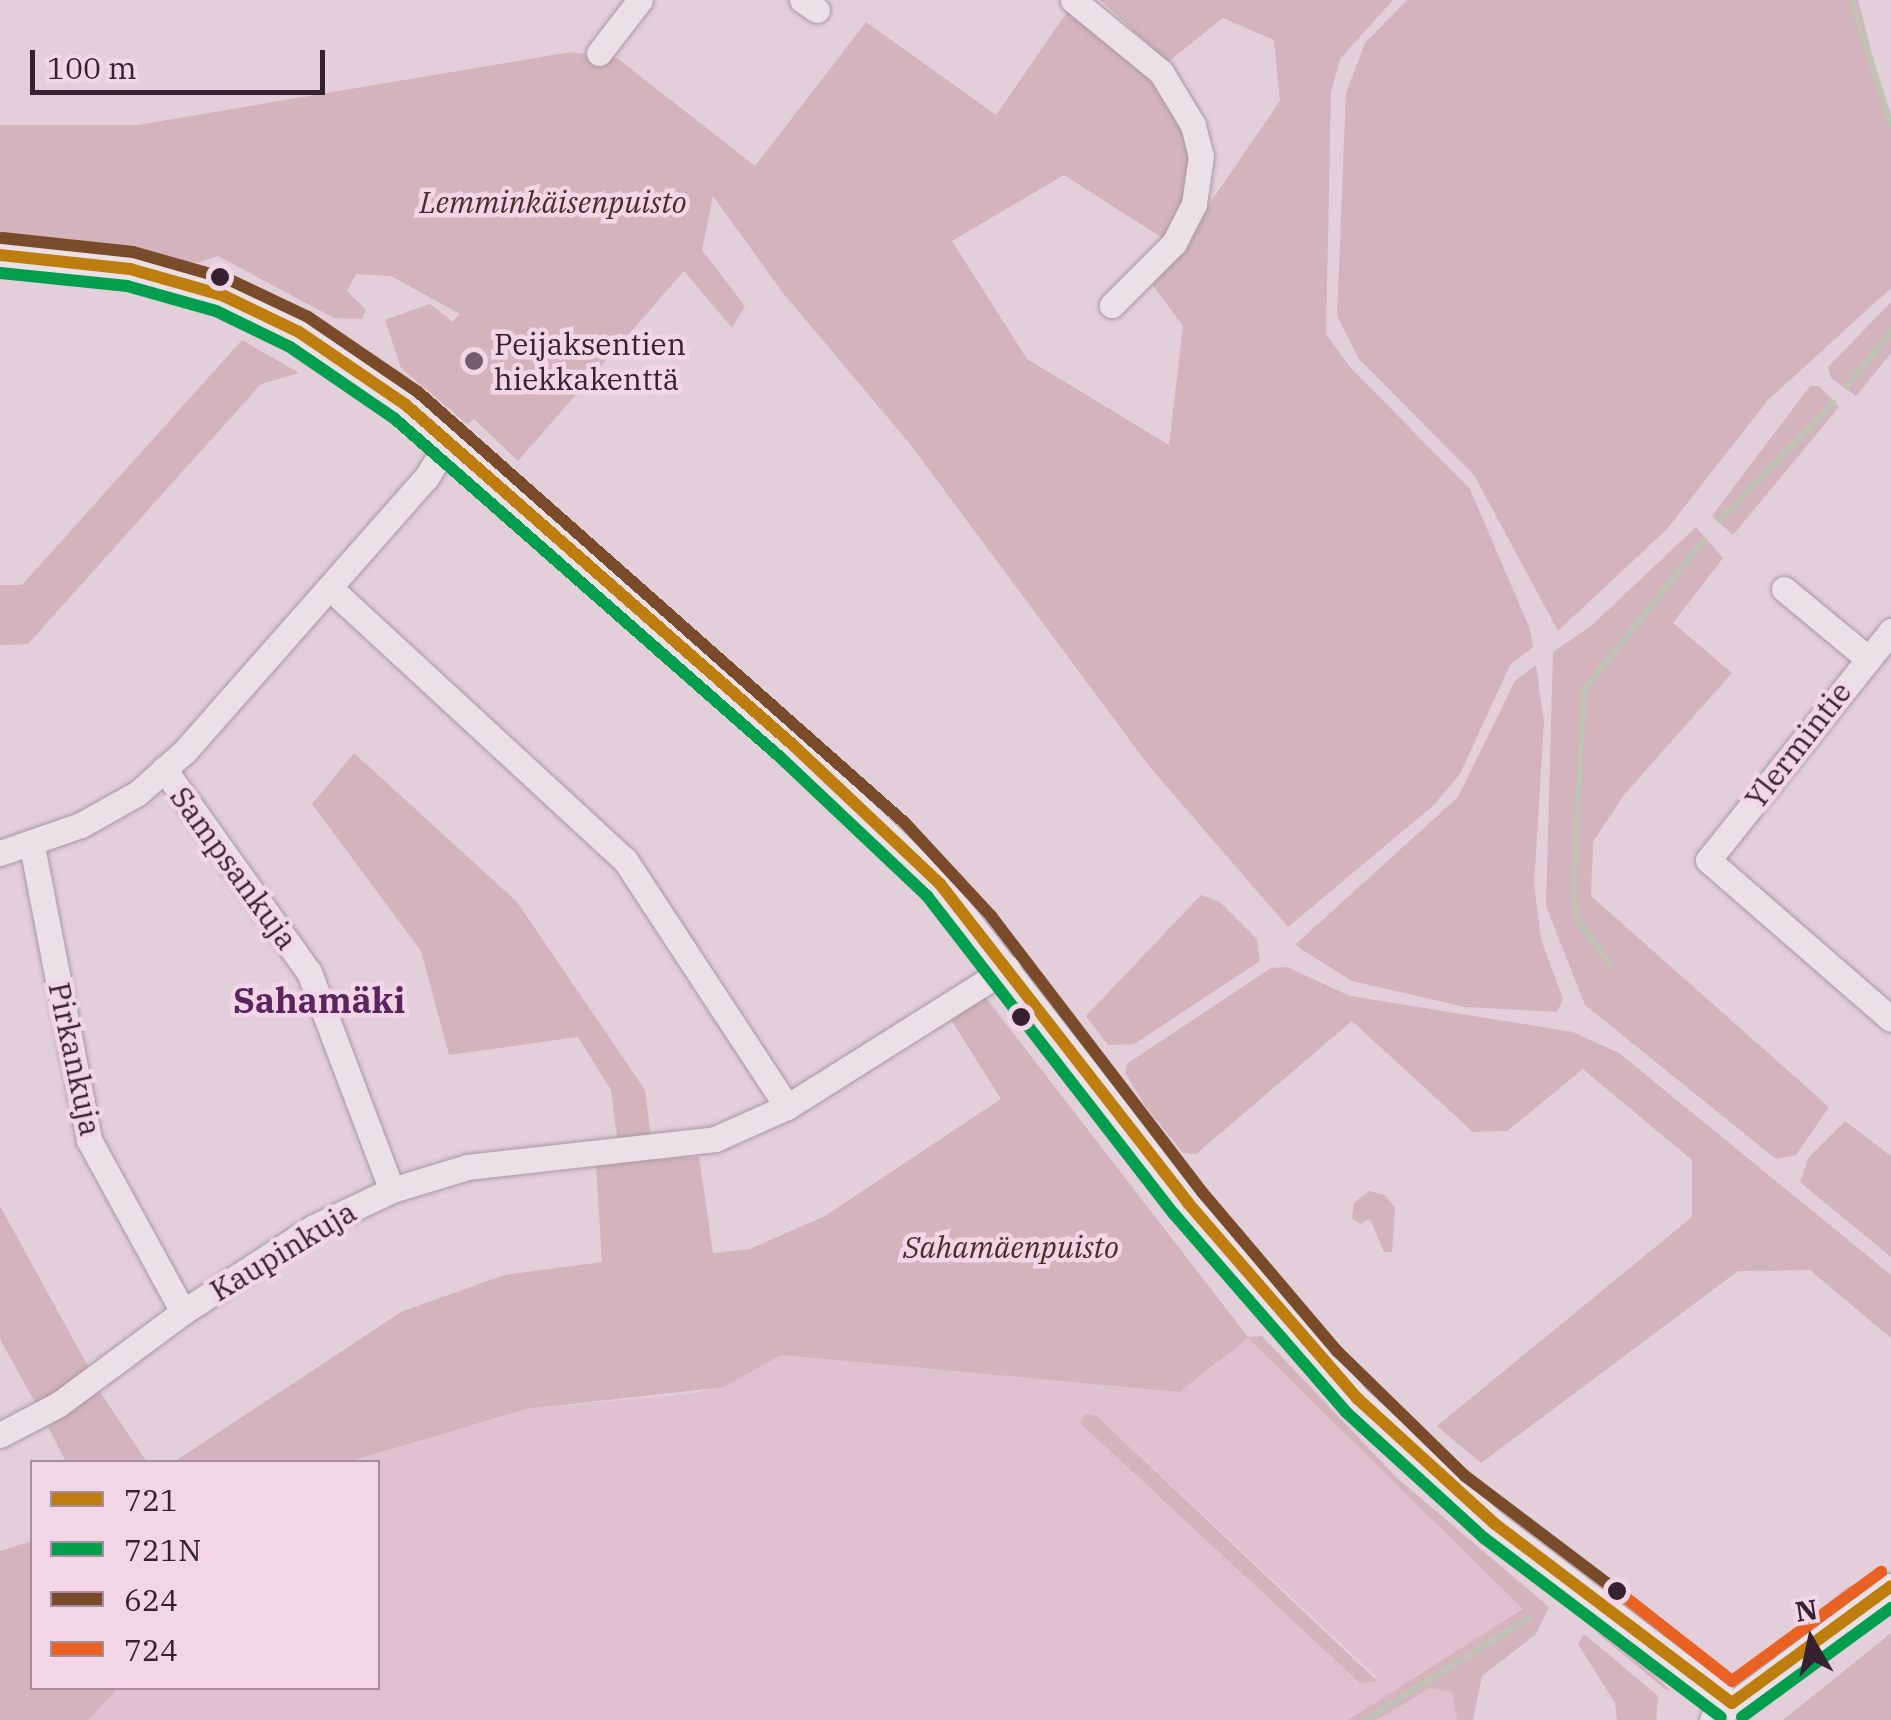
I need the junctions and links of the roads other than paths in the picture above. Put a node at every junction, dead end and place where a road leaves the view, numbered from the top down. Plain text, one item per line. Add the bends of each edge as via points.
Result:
1 (640, 0) edge
2 (1073, 0) edge
3 (599, 54) dead end
4 (0, 254) edge
5 (1112, 305) dead end
6 (448, 442) junction
7 (331, 589) junction
8 (1784, 590) dead end
9 (1891, 631) edge
10 (1867, 658) junction
11 (164, 770) junction
12 (32, 846) junction
13 (0, 854) edge
14 (1008, 968) junction
15 (1891, 1019) edge
16 (787, 1107) junction
17 (392, 1190) junction
18 (183, 1312) junction
19 (0, 1435) edge
20 (1891, 1586) edge
21 (1732, 1703) junction
22 (1712, 1720) edge

1 - 3 street
2 - 5 street via 1161,72 1187,112 1201,156 1194,204 1174,243
4 - 6 street via 88,262 222,295 299,332
6 - 7 street via 426,478
6 - 14 street via 892,835
7 - 11 street
7 - 16 street via 626,860
8 - 10 street
9 - 10 street, Ylermintie
10 - 15 street, Ylermintie via 1708,860
11 - 12 street via 138,792
11 - 17 street, Sampsankuja via 309,972
12 - 13 street
12 - 18 street, Pirkankuja via 89,1140
14 - 16 street, Kaupinkuja
14 - 21 street via 1188,1202 1358,1399 1495,1524
16 - 17 street, Kaupinkuja via 715,1139 468,1167
17 - 18 street, Kaupinkuja via 314,1227
18 - 19 street, Kaupinkuja via 59,1404
20 - 21 street
21 - 22 street

